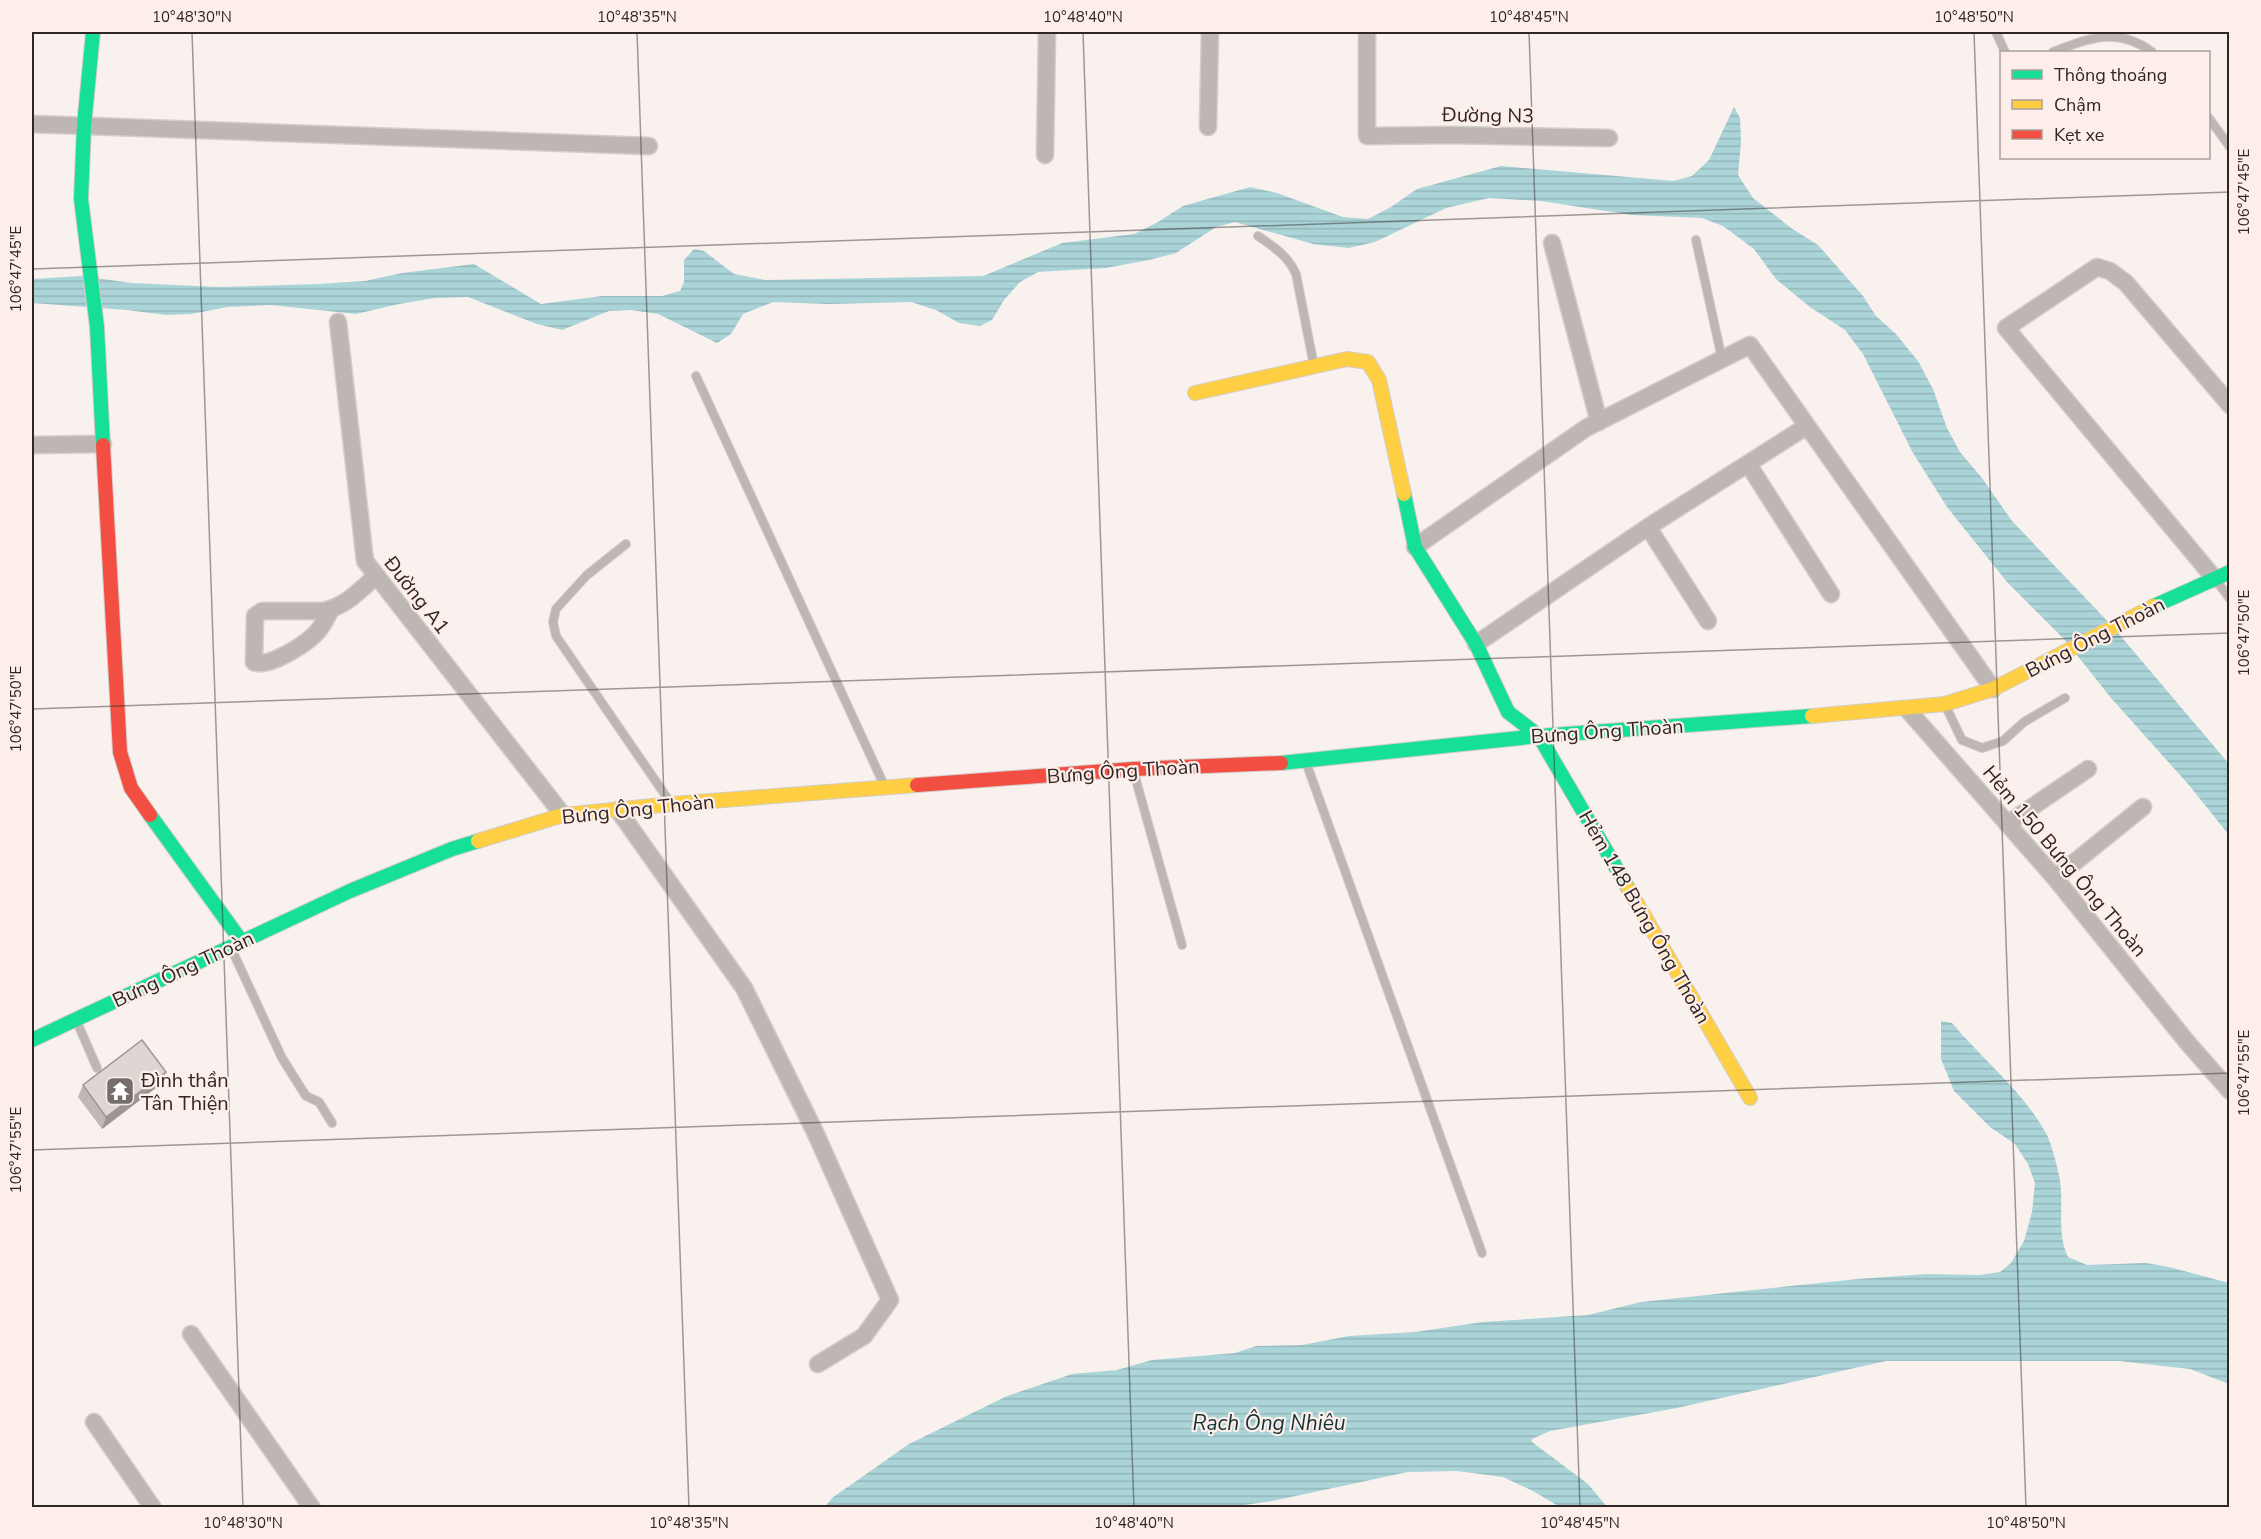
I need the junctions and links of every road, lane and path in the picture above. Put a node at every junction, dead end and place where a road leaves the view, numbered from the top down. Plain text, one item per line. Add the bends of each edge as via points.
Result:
1 (93, 32) edge
2 (1047, 32) edge
3 (1210, 32) edge
4 (1368, 32) edge
5 (1996, 32) edge
6 (2005, 51) edge
7 (2055, 51) edge
8 (2151, 51) edge
9 (2210, 120) edge
10 (32, 124) edge
11 (84, 126) junction
12 (1208, 127) dead end
13 (1609, 138) dead end
14 (650, 146) dead end
15 (2229, 147) edge
16 (1045, 155) dead end
17 (1258, 236) dead end
18 (1696, 240) dead end
19 (1552, 243) dead end
20 (338, 322) dead end
21 (1722, 360) junction
22 (1314, 366) junction
23 (696, 376) dead end
24 (1195, 393) dead end
25 (2229, 405) edge
26 (1599, 422) junction
27 (1807, 426) junction
28 (104, 444) junction
29 (32, 445) edge
30 (1748, 464) junction
31 (1648, 527) junction
32 (626, 544) dead end
33 (1415, 547) junction
34 (376, 576) junction
35 (2222, 576) edge
36 (1831, 594) dead end
37 (2229, 599) edge
38 (331, 609) junction
39 (1708, 621) dead end
40 (1476, 644) junction
41 (1993, 689) junction
42 (2065, 698) dead end
43 (1945, 704) junction
44 (1907, 709) junction
45 (1539, 736) junction
46 (1305, 762) junction
47 (1133, 769) junction
48 (2088, 769) dead end
49 (886, 789) junction
50 (672, 804) junction
51 (2143, 807) dead end
52 (618, 810) junction
53 (563, 815) junction
54 (2007, 824) junction
55 (2055, 878) junction
56 (236, 944) junction
57 (1182, 945) dead end
58 (76, 1019) junction
59 (32, 1040) edge
60 (97, 1068) dead end
61 (2229, 1091) edge
62 (1750, 1098) dead end
63 (332, 1123) dead end
64 (1482, 1253) dead end
65 (191, 1334) dead end
66 (818, 1364) dead end
67 (94, 1422) dead end
68 (153, 1508) edge
69 (312, 1508) edge

1 - 11 street
2 - 16 street
3 - 12 street
4 - 13 street, Đường N3 via 1367,136
5 - 6 lane
7 - 8 lane via 2085,39 2115,35
9 - 15 lane
10 - 11 street
11 - 14 street
11 - 28 street via 81,200 97,327
17 - 22 lane via 1281,252 1296,274
18 - 21 lane
19 - 26 street
20 - 34 street, Đường A1 via 365,561
21 - 26 street
21 - 27 street via 1750,345
22 - 24 street
22 - 33 street via 1347,359 1368,362 1379,380
23 - 49 lane
25 - 35 street via 2127,283 2110,271 2097,267 2006,328
26 - 33 street
27 - 30 street
27 - 41 street
28 - 29 street
28 - 56 street via 120,752 131,788
30 - 31 street
30 - 36 street
31 - 39 street
31 - 40 street
32 - 50 lane via 587,575 556,609 553,622 556,636
33 - 40 street
34 - 38 street via 349,600
34 - 53 street, Đường A1
35 - 37 lane
35 - 41 street, Bưng Ông Thoàn via 2162,602
38 - 38 street via 312,637 269,663 254,662 258,613
40 - 45 street via 1508,712
41 - 43 street, Bưng Ông Thoàn
42 - 43 lane via 2024,722 2002,741 1982,748 1962,740
43 - 44 street, Bưng Ông Thoàn
44 - 45 street, Bưng Ông Thoàn
44 - 54 street, Hẻm 150 Bưng Ông Thoàn
45 - 46 street, Bưng Ông Thoàn
45 - 62 street, Hẻm 148 Bưng Ông Thoàn
46 - 47 street, Bưng Ông Thoàn
46 - 64 lane
47 - 49 street, Bưng Ông Thoàn
47 - 57 lane
48 - 54 street
49 - 50 street, Bưng Ông Thoàn
50 - 52 street, Bưng Ông Thoàn
51 - 55 street
52 - 53 street, Bưng Ông Thoàn
52 - 66 street via 744,988 815,1132 890,1300 864,1336
53 - 56 street, Bưng Ông Thoàn via 452,849
54 - 55 street, Hẻm 150 Bưng Ông Thoàn
55 - 61 street, Hẻm 150 Bưng Ông Thoàn
56 - 58 street, Bưng Ông Thoàn
56 - 63 lane via 282,1058 306,1096 319,1102
58 - 59 street, Bưng Ông Thoàn
58 - 60 lane
65 - 69 street
67 - 68 street

